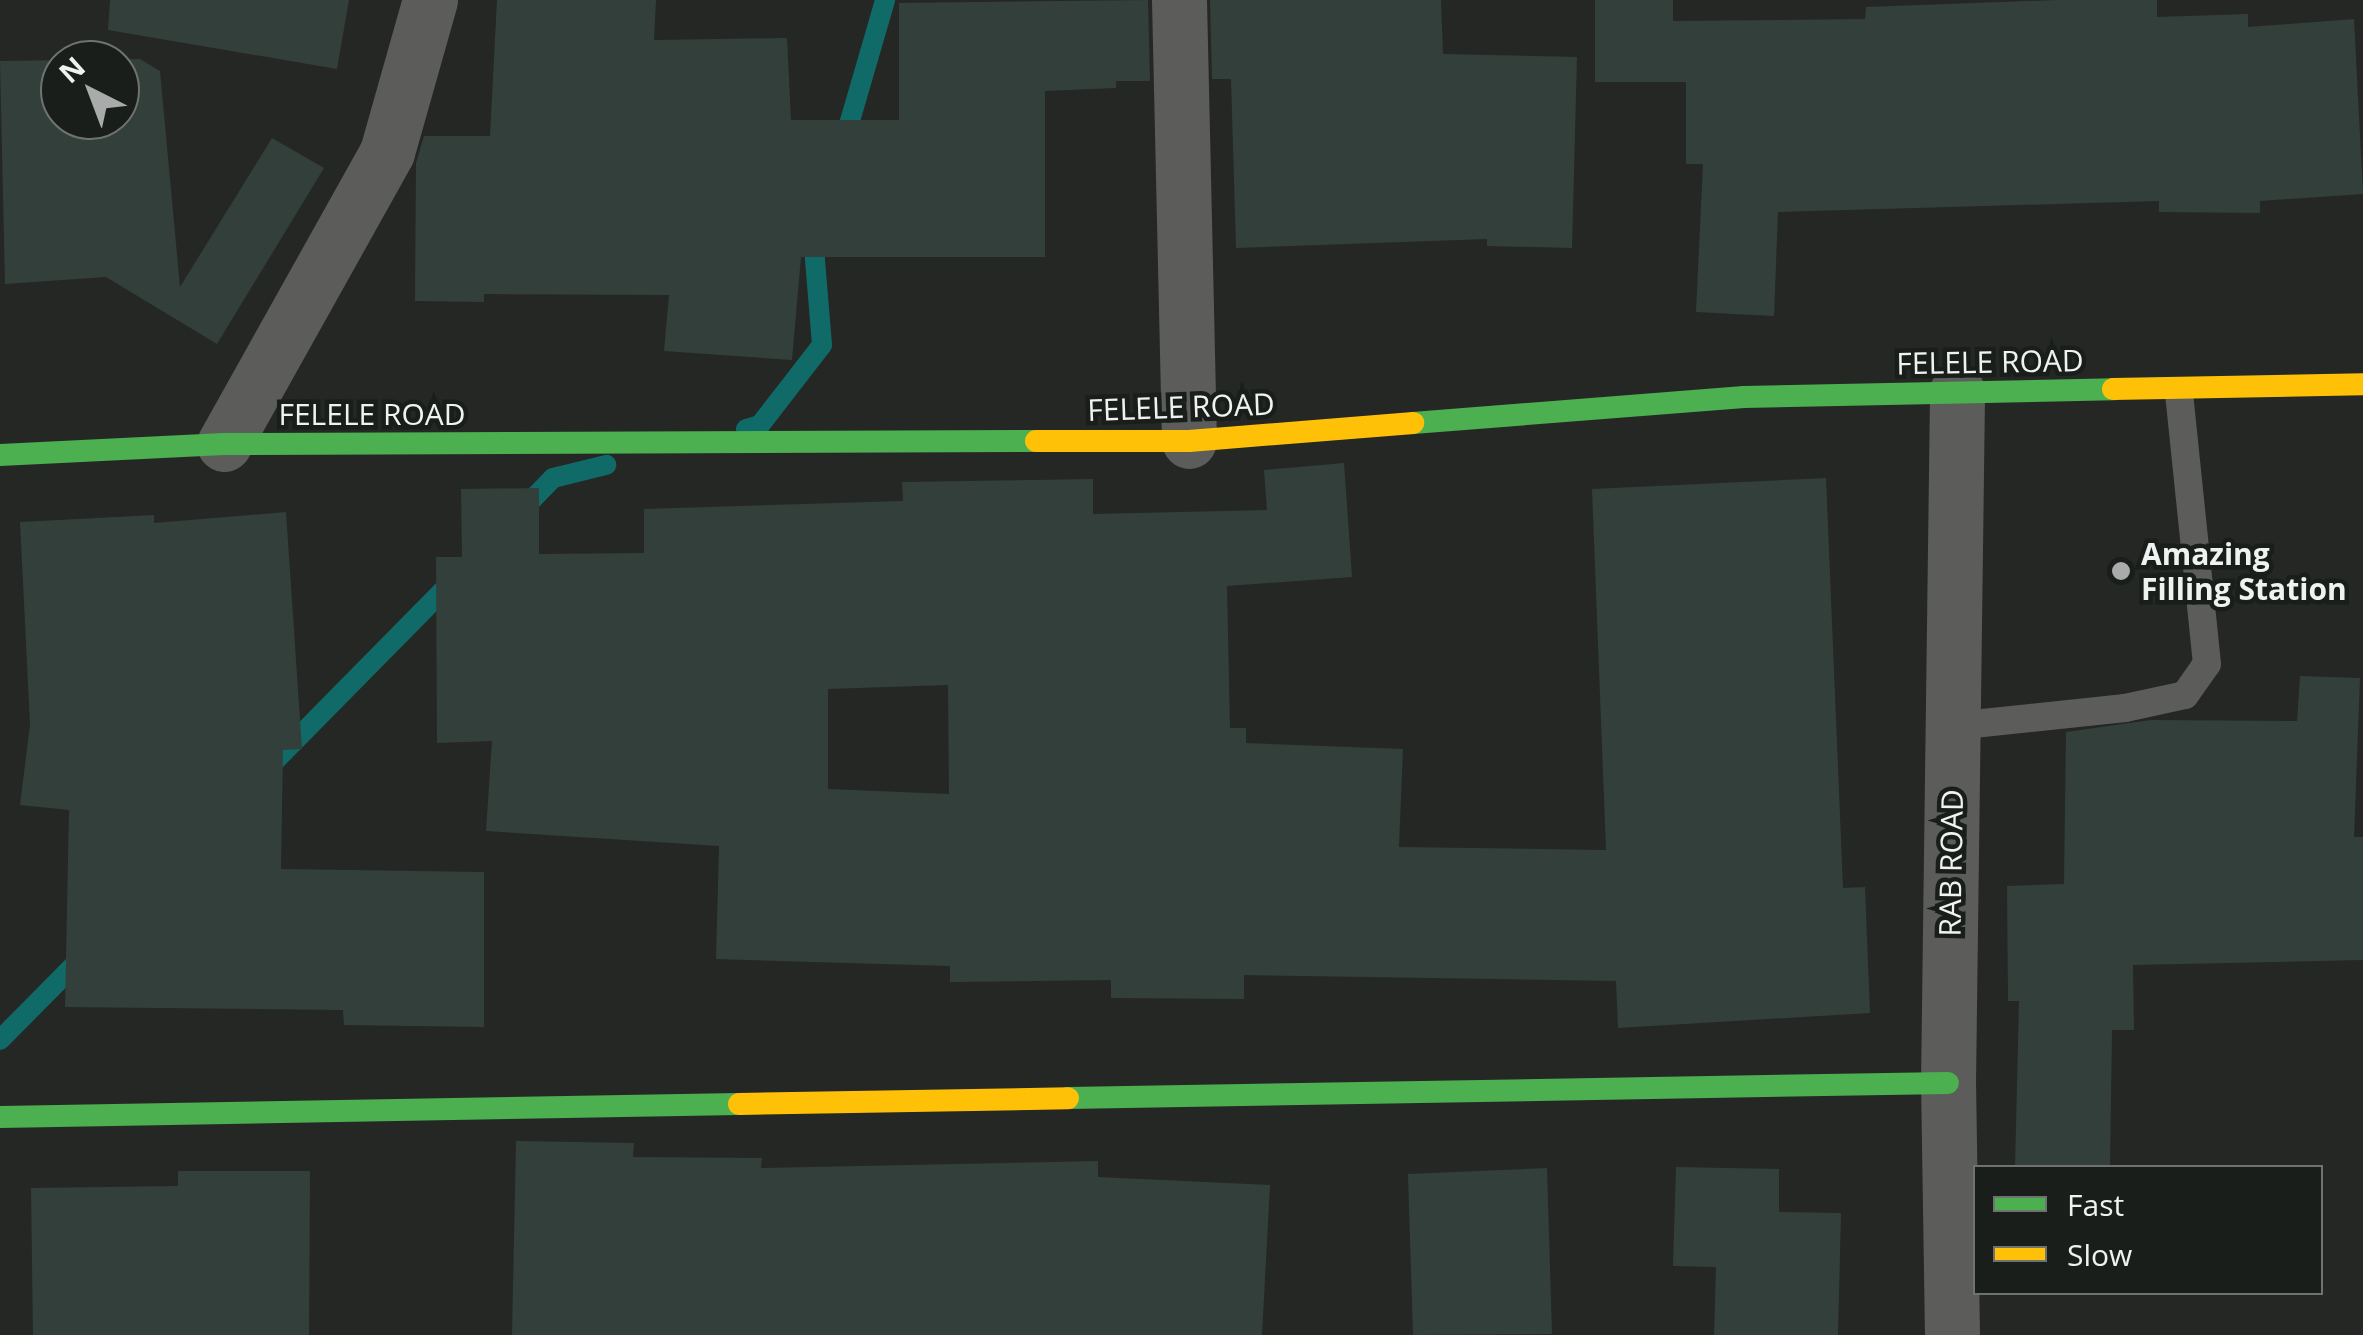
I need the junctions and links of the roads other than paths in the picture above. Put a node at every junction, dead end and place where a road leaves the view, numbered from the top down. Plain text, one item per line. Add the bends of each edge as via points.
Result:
1 (430, 0) edge
2 (1179, 0) edge
3 (2363, 384) edge
4 (1957, 390) junction
5 (2179, 391) junction
6 (1189, 441) junction
7 (224, 444) junction
8 (0, 455) edge
9 (1954, 726) junction
10 (1948, 1083) junction
11 (0, 1117) edge
12 (1952, 1335) edge

1 - 7 street via 387,152
2 - 6 street
3 - 5 street, FELELE ROAD
4 - 5 street, FELELE ROAD
4 - 6 street, FELELE ROAD via 1744,397
4 - 9 street, RAB ROAD
5 - 9 lane via 2207,664 2185,695
6 - 7 street, FELELE ROAD
7 - 8 street, FELELE ROAD
9 - 10 street, RAB ROAD
10 - 11 street
10 - 12 street, RAB ROAD

